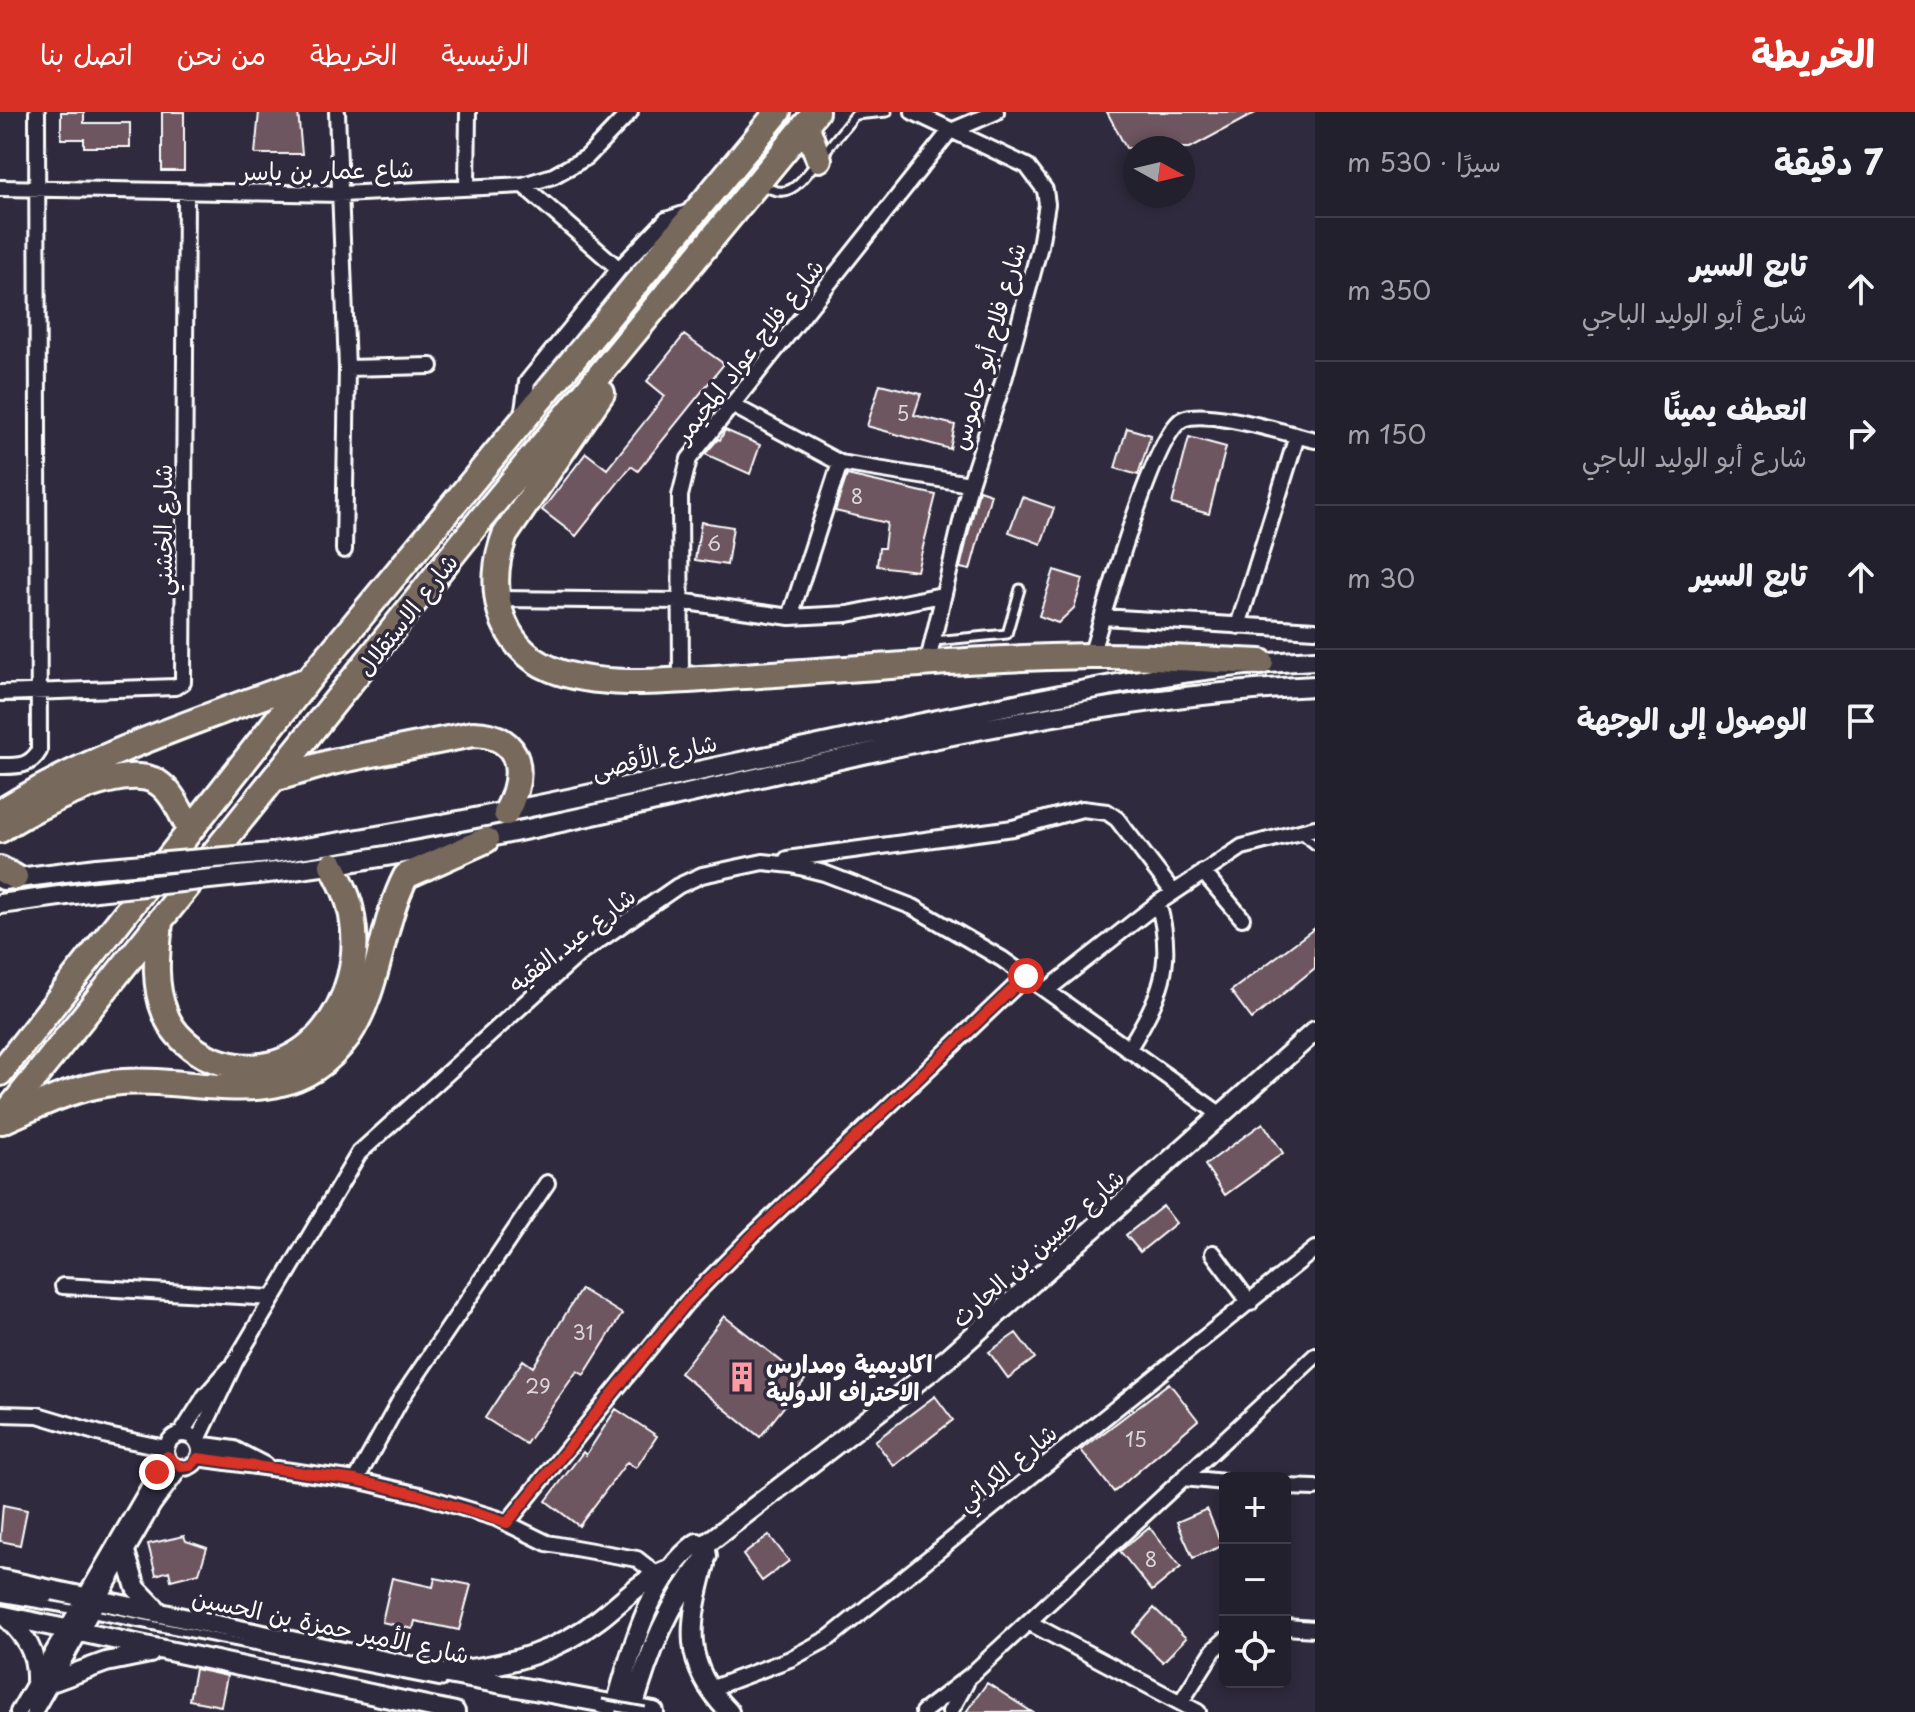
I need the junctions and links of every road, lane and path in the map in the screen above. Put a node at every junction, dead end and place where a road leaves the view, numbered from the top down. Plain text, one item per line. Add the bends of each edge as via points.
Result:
1 (37, 112) edge
2 (337, 112) edge
3 (468, 112) edge
4 (630, 112) edge
5 (778, 112) edge
6 (887, 112) edge
7 (913, 112) edge
8 (996, 112) edge
9 (811, 118) edge
10 (949, 132) junction
11 (819, 159) junction
12 (758, 181) junction
13 (523, 185) junction
14 (467, 186) junction
15 (0, 188) edge
16 (36, 188) junction
17 (186, 192) junction
18 (341, 194) junction
19 (697, 210) junction
20 (619, 269) junction
21 (639, 327) junction
22 (431, 366) dead end
23 (347, 368) junction
24 (732, 405) junction
25 (522, 419) junction
26 (1297, 436) junction
27 (1315, 440) edge
28 (840, 463) junction
29 (970, 484) junction
30 (344, 550) dead end
31 (1020, 589) dead end
32 (942, 595) junction
33 (496, 599) junction
34 (680, 601) junction
35 (790, 617) junction
36 (1103, 617) junction
37 (1238, 626) junction
38 (1315, 630) edge
39 (930, 653) junction
40 (1091, 656) junction
41 (1315, 660) edge
42 (1261, 662) junction
43 (309, 679) junction
44 (681, 679) junction
45 (1315, 686) edge
46 (0, 693) edge
47 (40, 693) junction
48 (0, 766) edge
49 (277, 778) junction
50 (0, 812) edge
51 (506, 813) junction
52 (189, 828) junction
53 (1315, 828) edge
54 (0, 830) edge
55 (1300, 833) junction
56 (486, 840) junction
57 (1315, 845) edge
58 (763, 862) junction
59 (332, 865) junction
60 (1203, 872) junction
61 (5, 875) edge
62 (1173, 892) junction
63 (1158, 903) junction
64 (0, 904) edge
65 (1242, 918) dead end
66 (161, 922) junction
67 (1026, 976) junction
68 (1047, 990) junction
69 (1315, 1031) edge
70 (1128, 1050) junction
71 (0, 1073) edge
72 (1221, 1115) junction
73 (0, 1121) edge
74 (547, 1183) dead end
75 (1315, 1249) edge
76 (1213, 1253) dead end
77 (63, 1286) dead end
78 (273, 1298) junction
79 (1250, 1303) junction
80 (1315, 1356) edge
81 (235, 1362) junction
82 (0, 1414) edge
83 (181, 1434) junction
84 (198, 1448) junction
85 (167, 1452) junction
86 (181, 1467) junction
87 (1183, 1478) junction
88 (356, 1480) junction
89 (1219, 1481) edge
90 (1291, 1487) edge
91 (1315, 1488) edge
92 (507, 1523) junction
93 (133, 1529) junction
94 (706, 1550) junction
95 (126, 1555) junction
96 (674, 1568) junction
97 (656, 1574) junction
98 (0, 1579) edge
99 (0, 1590) edge
100 (0, 1597) edge
101 (89, 1605) junction
102 (162, 1614) junction
103 (2, 1616) edge
104 (1028, 1622) junction
105 (1291, 1627) edge
106 (1315, 1629) edge
107 (74, 1631) junction
108 (1219, 1645) edge
109 (160, 1651) junction
110 (442, 1673) junction
111 (971, 1675) junction
112 (45, 1681) junction
113 (710, 1689) junction
114 (1181, 1702) junction
115 (619, 1709) edge
116 (18, 1712) edge
117 (34, 1712) edge
118 (455, 1712) edge
119 (654, 1712) edge
120 (729, 1712) edge
121 (923, 1712) edge
122 (950, 1712) edge
123 (1198, 1712) edge

1 - 16 street
2 - 18 street
3 - 14 street
4 - 13 street, شاع عمار بن ياسر via 587,157
5 - 19 highway, شارع الاستقلال
6 - 11 lane via 855,115
7 - 10 street, شارع فلاح أبو جاموس
8 - 10 street
9 - 11 highway
9 - 12 highway, شارع الاستقلال
10 - 24 street, شارع فلاح عواد المخيمر
10 - 29 street, شارع فلاح أبو جاموس via 1027,166 1045,190 1047,204 1009,361
11 - 12 lane via 787,192 775,192
12 - 21 highway, شارع الاستقلال
13 - 14 street, شاع عمار بن ياسر
13 - 20 street
14 - 18 street, شاع عمار بن ياسر
15 - 16 street, شاع عمار بن ياسر
16 - 17 street, شاع عمار بن ياسر
16 - 47 street
17 - 18 street, شاع عمار بن ياسر
17 - 47 street, شارع الخشني via 183,682 175,687
18 - 23 street
19 - 20 street via 666,220
19 - 25 highway, شارع الاستقلال
20 - 25 street via 527,382
21 - 33 highway via 620,368 505,535 497,558
21 - 49 highway, شارع الاستقلال
22 - 23 street
23 - 30 street
24 - 28 street
24 - 34 street, شارع فلاح عواد المخيمر via 703,438 684,473
25 - 43 highway, شارع الاستقلال
26 - 27 street
26 - 36 street via 1193,417 1178,423 1166,435
26 - 37 street
28 - 29 street
28 - 35 street
29 - 32 street, شارع فلاح أبو جاموس
31 - 39 lane via 1007,634
32 - 35 street via 848,614
32 - 39 street, شارع فلاح أبو جاموس
33 - 34 street
33 - 44 highway via 516,643 550,669 601,680
34 - 35 street
34 - 44 street, شارع فلاح عواد المخيمر
36 - 37 street
36 - 40 street
37 - 38 street
39 - 40 highway
39 - 44 highway
40 - 42 highway
41 - 42 main road, شارع الأقصى
42 - 51 main road, شارع الأقصى via 1018,703
43 - 50 highway via 136,744 46,783
43 - 52 highway, شارع الاستقلال
45 - 56 main road, شارع الأقصى via 1177,699 935,737
46 - 47 street, شارع الخشني
47 - 48 street via 39,751 26,765
49 - 51 highway via 332,762 489,734 512,750 518,766 517,792
49 - 66 highway, شارع الاستقلال
51 - 61 main road, شارع الأقصى, bridge via 272,853
52 - 54 highway via 169,792 156,781 130,775 102,781
52 - 71 highway, شارع الاستقلال
53 - 55 street
55 - 57 lane
55 - 60 street via 1242,847
56 - 59 main road, شارع الأقصى
56 - 73 highway via 406,876 359,1016 314,1071 253,1088 129,1083 90,1087
58 - 62 street via 986,833 1098,809 1117,819
58 - 67 street, شارع عيد الفقيه via 824,873 913,907
58 - 78 street, شارع عيد الفقيه via 734,865 690,880 601,937 388,1123 345,1172
59 - 64 main road, شارع الأقصى, bridge
59 - 66 highway via 353,918 349,978 324,1033 277,1065 226,1064 185,1042 165,1015 158,988
60 - 62 street
60 - 65 street
62 - 63 street
63 - 68 street
63 - 70 street via 1166,973
66 - 73 highway, شارع الاستقلال
67 - 68 street, شارع عيد الفقيه
67 - 92 street via 686,1303
68 - 70 street, شارع عيد الفقيه
69 - 72 main road, شارع حسين بن الحارث
70 - 72 street, شارع عيد الفقيه
72 - 94 main road, شارع حسين بن الحارث via 958,1349
74 - 88 street via 402,1397
75 - 79 street, شارع الكراثي
76 - 79 street
77 - 78 street
78 - 81 street, شارع عيد الفقيه
79 - 113 street, شارع الكراثي via 829,1638
80 - 87 street
81 - 83 street, شارع عيد الفقيه
81 - 84 street, شارع عيد الفقيه
82 - 85 street via 38,1415
83 - 84 street via 190,1435
83 - 85 street via 171,1439
84 - 86 street via 191,1466
84 - 88 street
85 - 86 street
85 - 93 street
86 - 93 street
87 - 89 street
87 - 104 street
88 - 92 street
90 - 91 street
92 - 97 street via 547,1543 637,1559
93 - 95 street
93 - 101 street
94 - 96 main road, شارع حسين بن الحارث via 694,1545
94 - 113 main road via 691,1627 697,1665
94 - 115 main road, شارع حسين بن الحارث
95 - 101 street
95 - 102 main road via 136,1588
96 - 97 main road
96 - 115 main road, شارع حسين بن الحارث via 646,1616
97 - 110 main road via 586,1629 553,1647 511,1663
98 - 101 main road, شارع الأمير حمزة بن الحسين
99 - 101 lane
100 - 101 lane
101 - 102 main road, شارع الأمير حمزة بن الحسين
101 - 107 street
101 - 115 lane via 323,1661
102 - 110 main road, شارع الأمير حمزة بن الحسين
103 - 107 main road
103 - 112 main road via 30,1643
104 - 111 street
104 - 114 street
105 - 106 street
107 - 109 main road
107 - 112 street
108 - 114 street
109 - 112 main road
109 - 118 main road
110 - 115 main road, شارع الأمير حمزة بن الحسين
111 - 121 street
111 - 122 street
112 - 116 street
112 - 117 street
113 - 120 main road
114 - 123 street
115 - 119 main road, شارع الأمير حمزة بن الحسين

